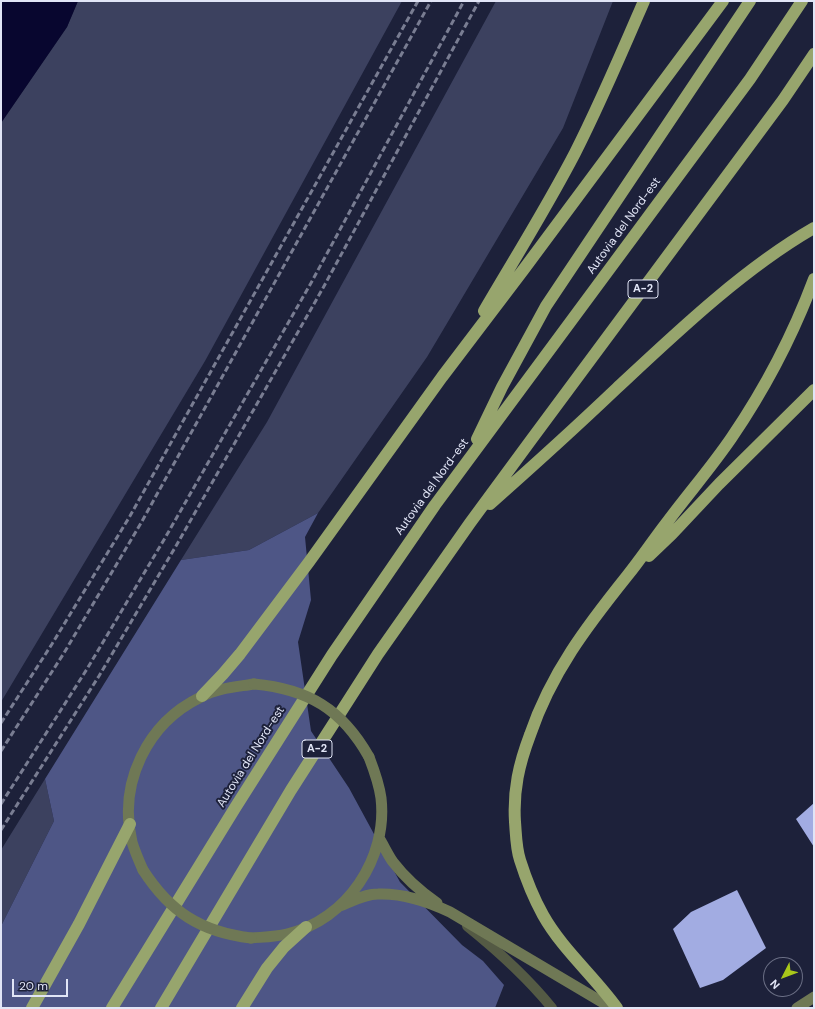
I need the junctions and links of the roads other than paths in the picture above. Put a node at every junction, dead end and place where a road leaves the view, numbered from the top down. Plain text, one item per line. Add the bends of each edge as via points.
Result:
1 (644, 1) edge
2 (723, 1) edge
3 (750, 1) edge
4 (802, 1) edge
5 (814, 54) edge
6 (814, 228) edge
7 (814, 279) edge
8 (460, 352) junction
9 (814, 390) edge
10 (464, 466) junction
11 (470, 523) junction
12 (628, 576) junction
13 (202, 696) junction
14 (130, 824) junction
15 (379, 838) junction
16 (340, 906) junction
17 (450, 912) junction
18 (306, 927) junction
19 (814, 997) edge
20 (32, 1008) edge
21 (112, 1008) edge
22 (161, 1008) edge
23 (242, 1008) edge
24 (552, 1008) edge
25 (612, 1008) edge
26 (617, 1008) edge
27 (797, 1008) edge

1 - 8 highway via 575,152
2 - 8 highway
3 - 10 highway via 546,306 502,387
4 - 10 highway, Autovia del Nord-est via 750,79
5 - 11 highway, A-2 via 783,100
6 - 11 highway via 749,273 663,344
7 - 12 highway via 782,354 753,404 715,461
8 - 13 highway via 292,586 236,659
9 - 12 highway
10 - 21 highway, Autovia del Nord-est via 332,655
11 - 22 highway, A-2 via 378,654 299,777
12 - 26 highway via 569,652 545,695 523,753 514,807 519,857 528,885 543,916
13 - 14 main road via 180,709 147,744 132,781
13 - 15 main road, bridge via 226,688 254,684 294,691 328,708 347,724 369,757 381,797
14 - 18 main road, bridge via 132,842 143,870 164,899 187,917 213,931 250,938 288,934
14 - 20 highway
15 - 16 main road via 366,872
15 - 17 main road via 392,861 414,886
16 - 17 main road via 361,897 378,894 420,900
16 - 18 main road
17 - 24 lane via 495,949
17 - 25 main road
18 - 23 highway via 284,947 267,968
19 - 27 main road

